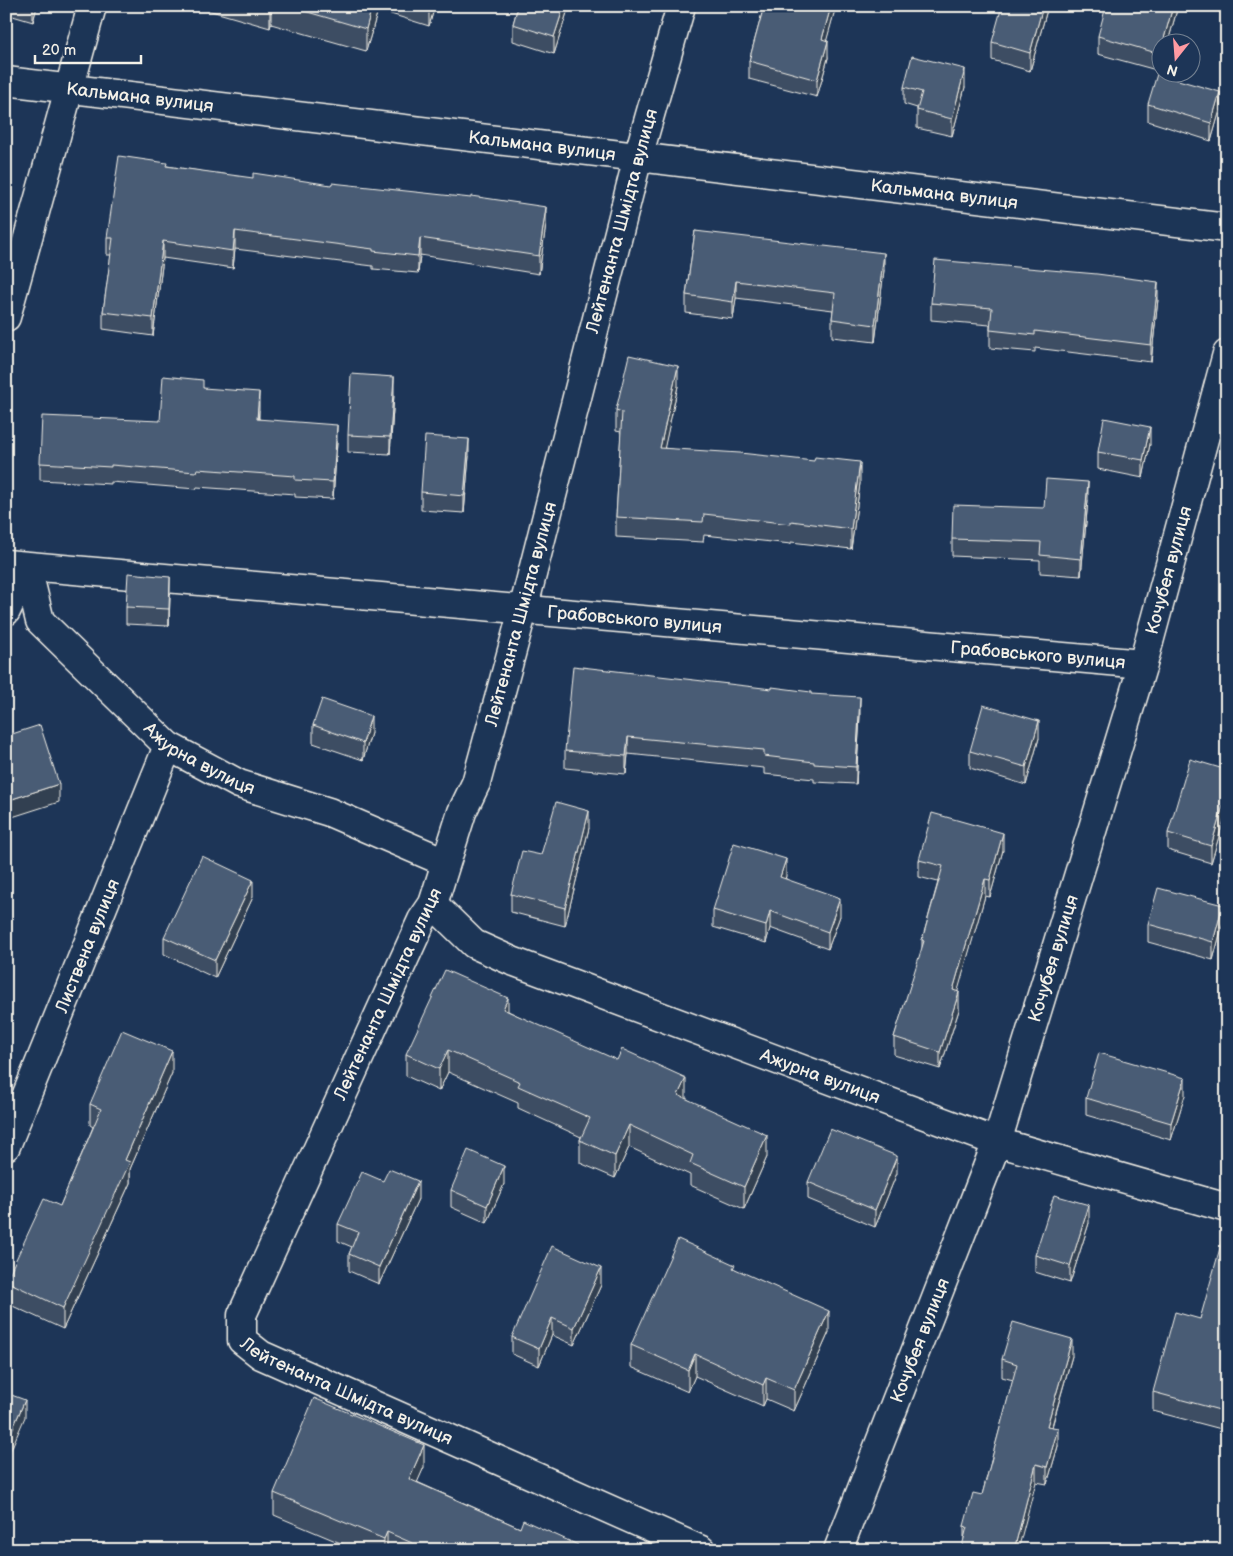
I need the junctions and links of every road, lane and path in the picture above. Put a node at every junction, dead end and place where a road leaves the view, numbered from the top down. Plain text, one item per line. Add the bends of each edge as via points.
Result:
1 (92, 6) edge
2 (681, 6) edge
3 (6, 81) edge
4 (70, 89) junction
5 (638, 157) junction
6 (1227, 228) edge
7 (6, 317) edge
8 (1227, 354) edge
9 (16, 566) edge
10 (523, 610) junction
11 (6, 611) edge
12 (1144, 664) junction
13 (168, 746) junction
14 (446, 862) junction
15 (433, 904) junction
16 (997, 1142) junction
17 (6, 1146) edge
18 (1227, 1208) edge
19 (701, 1550) edge
20 (838, 1550) edge

1 - 4 street
2 - 5 street, Лейтенанта Шмідта вулиця
3 - 4 street, Кальмана вулиця
4 - 5 street, Кальмана вулиця
4 - 7 street
5 - 6 street, Кальмана вулиця
5 - 10 street, Лейтенанта Шмідта вулиця
8 - 12 street, Кочубея вулиця
9 - 10 street, Грабовського вулиця
9 - 11 street
9 - 13 street, Ажурна вулиця via 40,621
10 - 12 street, Грабовського вулиця
10 - 14 street, Лейтенанта Шмідта вулиця via 476,784 462,812
12 - 16 street, Кочубея вулиця
13 - 14 street, Ажурна вулиця via 239,784 329,812
13 - 17 street, Листвена вулиця
14 - 15 street, Лейтенанта Шмідта вулиця
15 - 16 street, Ажурна вулиця via 474,944 512,961
15 - 19 street, Лейтенанта Шмідта вулиця via 422,920 242,1315 242,1340 261,1355
16 - 18 street, Ажурна вулиця
16 - 20 street, Кочубея вулиця

